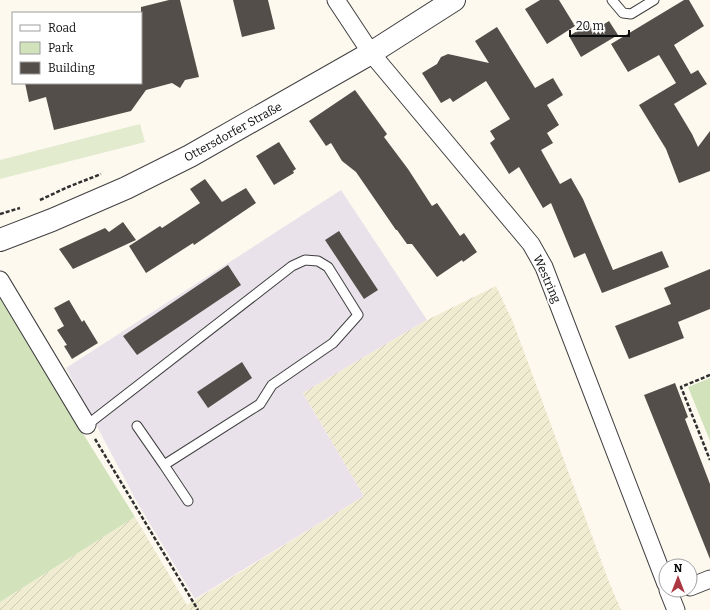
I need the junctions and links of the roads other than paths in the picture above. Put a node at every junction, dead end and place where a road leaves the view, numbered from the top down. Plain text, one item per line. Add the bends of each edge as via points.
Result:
1 (336, 0) edge
2 (454, 0) edge
3 (612, 0) edge
4 (654, 0) edge
5 (371, 53) junction
6 (0, 240) edge
7 (0, 280) edge
8 (87, 425) joint
9 (138, 426) dead end
10 (164, 465) junction
11 (188, 501) dead end
12 (659, 558) edge
13 (710, 579) edge
14 (698, 584) edge

1 - 5 street, Westring
2 - 5 street, Ottersdorfer Straße
3 - 4 lane via 624,13 631,14
5 - 6 street, Ottersdorfer Straße via 190,156 126,188
5 - 12 street, Westring via 531,244 544,266
7 - 8 street
8 - 10 lane via 292,266 305,260 318,261 328,267 358,315 333,343 272,385 260,404
9 - 10 lane
10 - 11 lane
13 - 14 street

